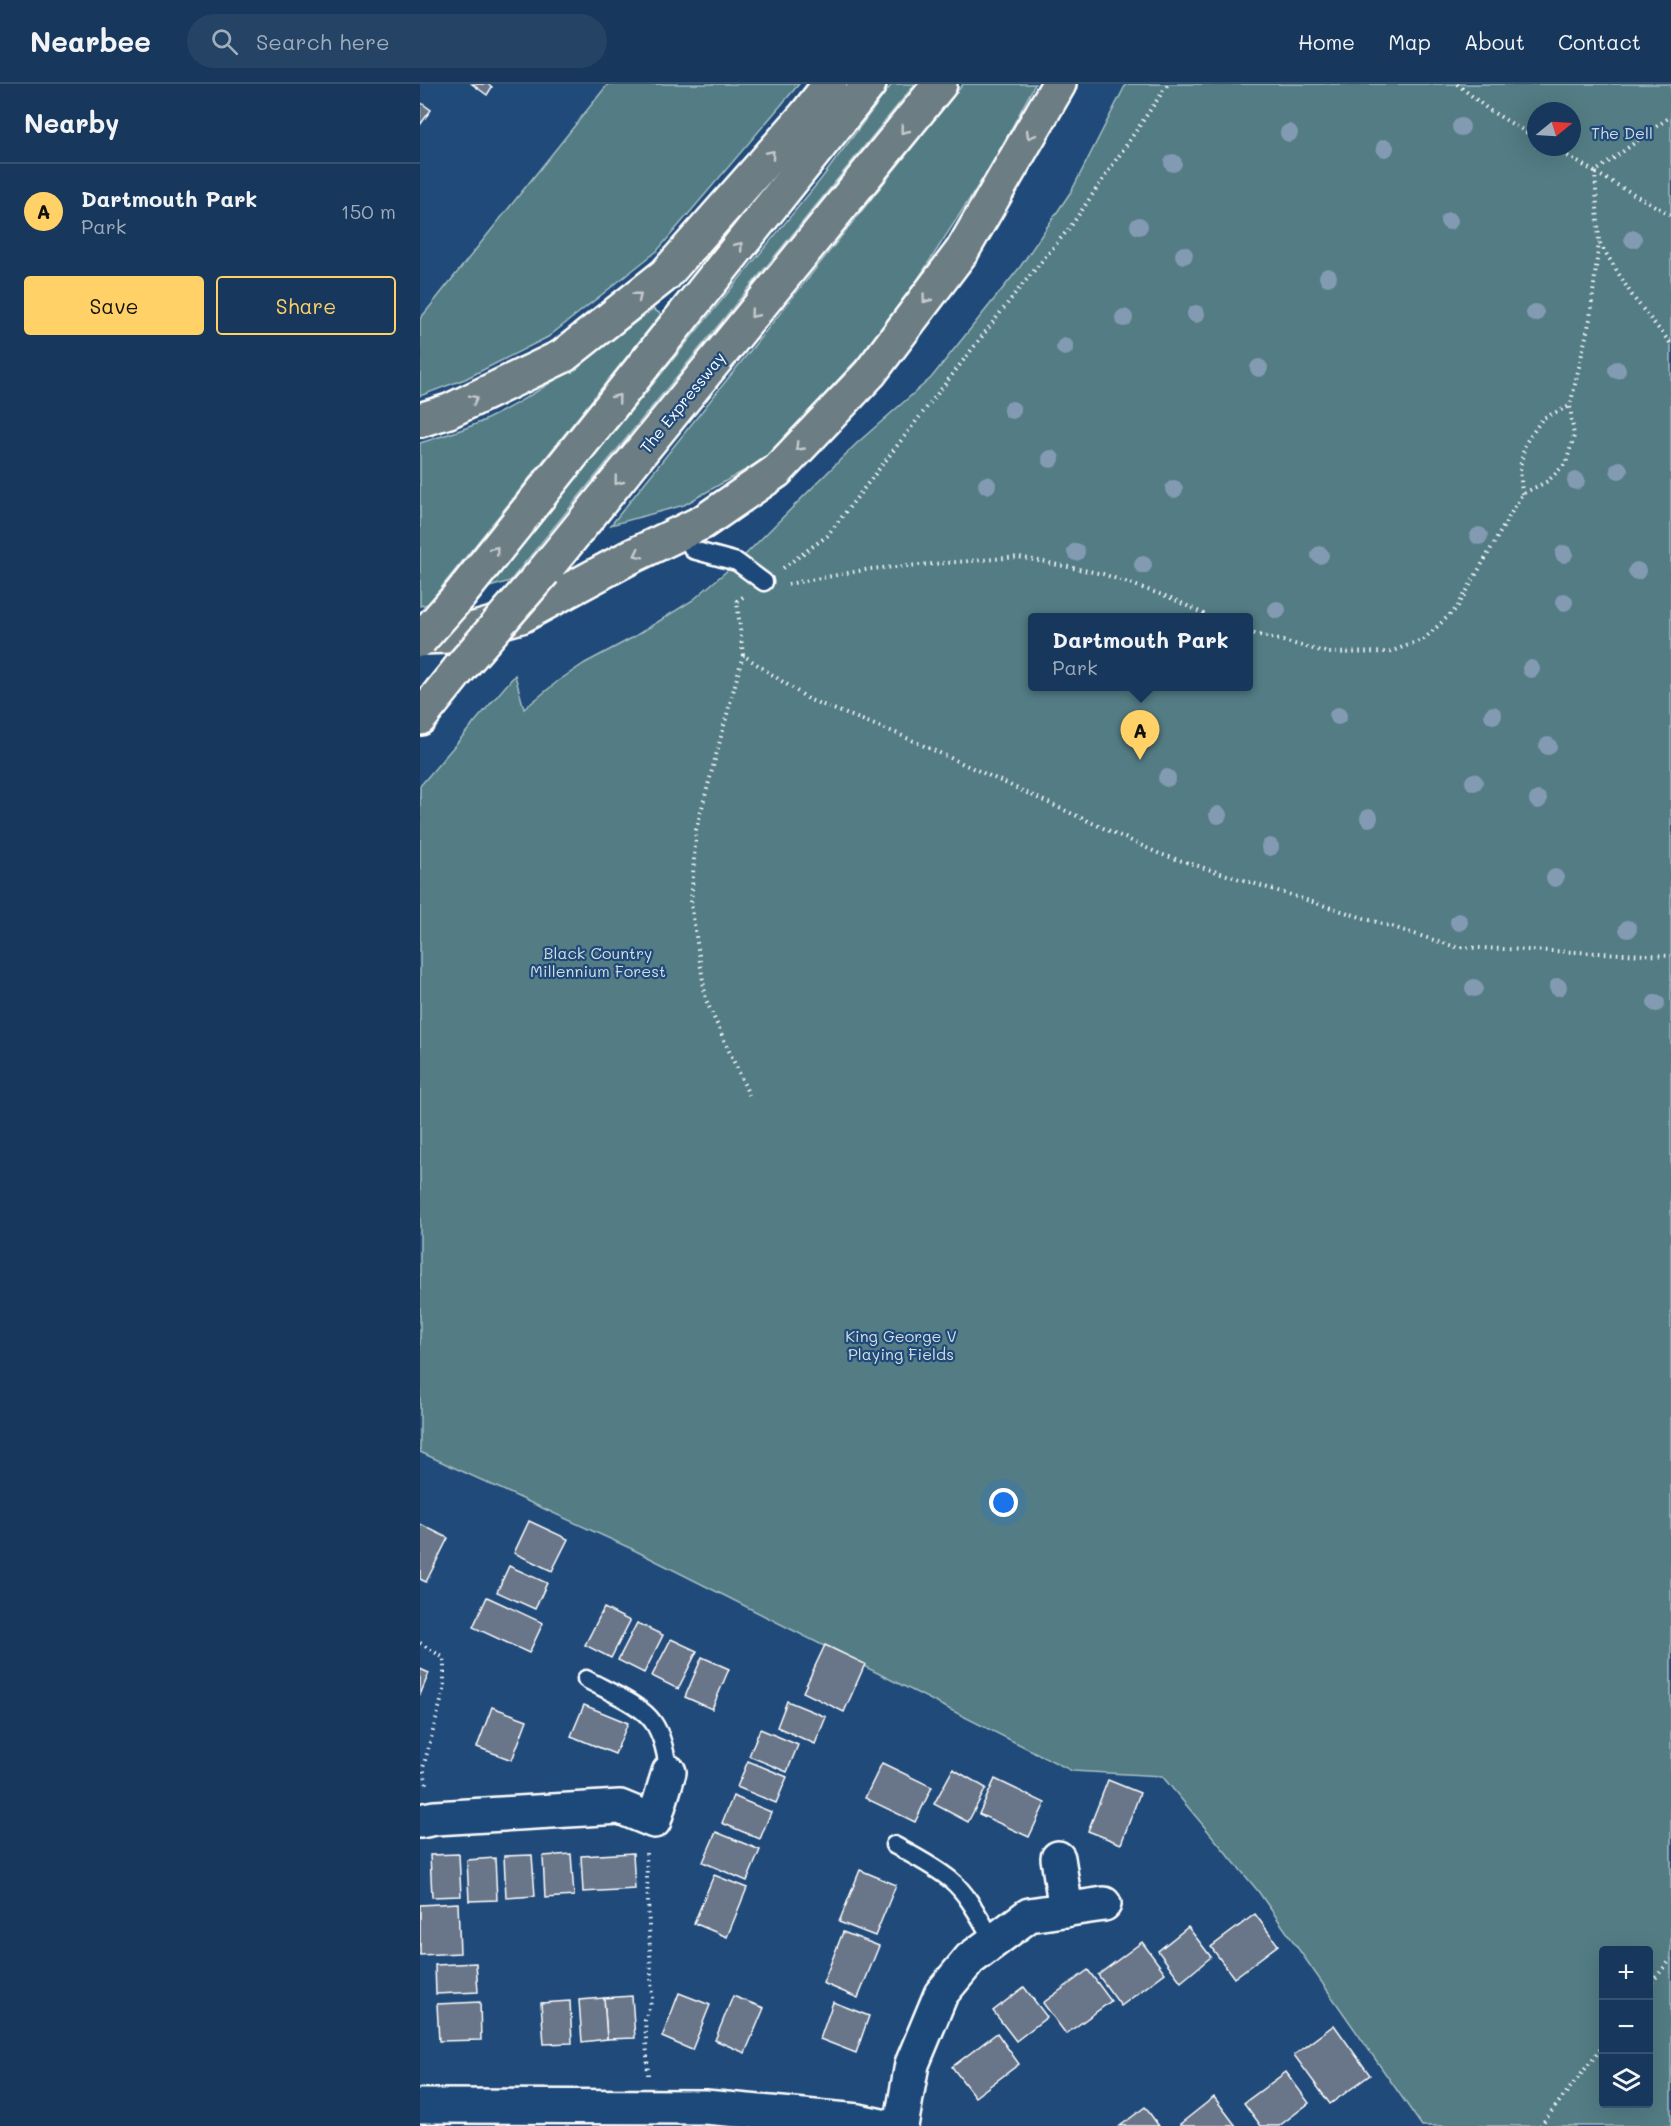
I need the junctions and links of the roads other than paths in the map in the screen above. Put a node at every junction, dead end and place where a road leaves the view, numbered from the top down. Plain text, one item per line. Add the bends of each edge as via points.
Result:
1 (830, 84) edge
2 (869, 84) edge
3 (940, 84) edge
4 (1059, 84) edge
5 (420, 420) edge
6 (684, 531) junction
7 (764, 582) road end
8 (420, 639) edge
9 (420, 718) edge
10 (586, 1678) dead end
11 (669, 1772) joint
12 (428, 1819) edge
13 (894, 1845) dead end
14 (1058, 1858) dead end
15 (1104, 1904) dead end
16 (1066, 1910) junction
17 (994, 1942) junction
18 (420, 2106) edge
19 (882, 2126) edge
20 (901, 2126) edge

5 -> 1 highway via 449,411 563,356 665,275
8 -> 2 highway, bridge via 459,596
3 -> 9 highway, The Expressway, bridge
4 -> 6 highway via 962,251 870,373 777,471
6 - 7 lane via 693,550 737,562
6 -> 8 highway via 521,616 450,636
10 - 11 lane via 640,1709 654,1722 666,1751
11 - 12 street via 654,1821 620,1807
13 - 17 lane via 953,1881
14 - 16 street
15 - 16 street
16 - 17 street via 1029,1915
17 - 20 street via 970,1959 941,1994 912,2064
18 - 19 street via 705,2107

